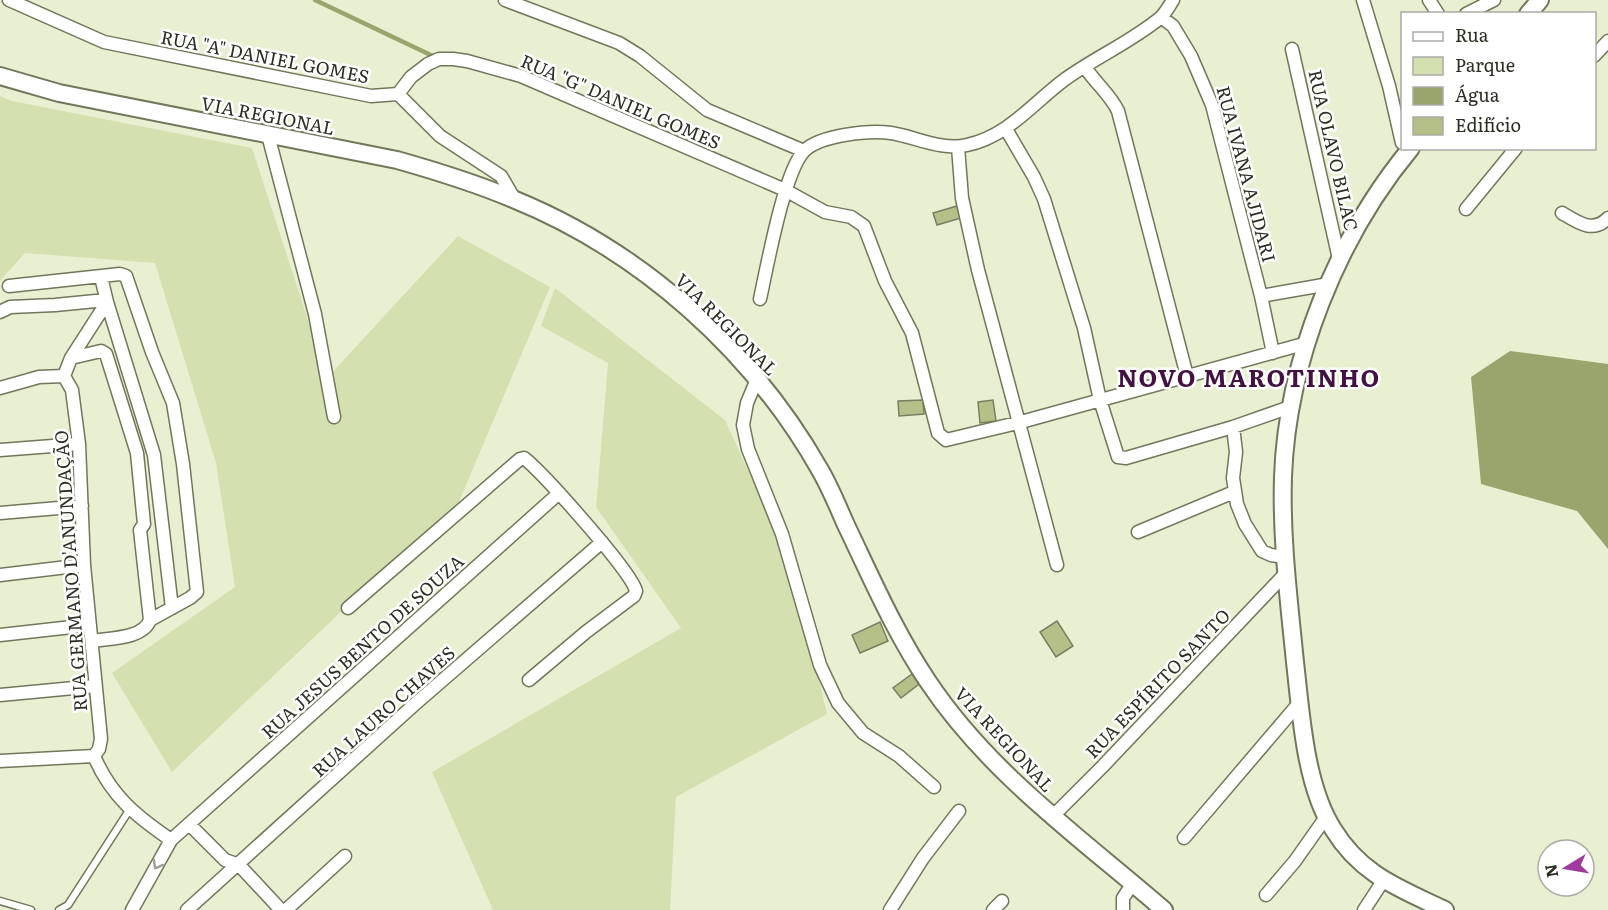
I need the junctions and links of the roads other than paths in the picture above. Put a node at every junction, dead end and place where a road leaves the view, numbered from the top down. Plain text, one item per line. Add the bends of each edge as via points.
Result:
1 (9, 0) edge
2 (505, 0) edge
3 (1173, 0) edge
4 (1363, 0) edge
5 (1494, 0) edge
6 (1540, 0) edge
7 (1470, 12) edge
8 (1530, 12) edge
9 (1161, 17) junction
10 (1608, 41) edge
11 (1292, 49) dead end
12 (1596, 54) edge
13 (1085, 67) junction
14 (0, 76) edge
15 (398, 94) junction
16 (1006, 129) junction
17 (1401, 130) edge
18 (268, 135) junction
19 (958, 147) junction
20 (1405, 150) edge
21 (1514, 150) edge
22 (804, 151) junction
23 (785, 190) junction
24 (515, 200) junction
25 (1466, 209) dead end
26 (1562, 213) dead end
27 (1608, 218) edge
28 (1340, 260) junction
29 (101, 277) junction
30 (1329, 284) junction
31 (9, 286) dead end
32 (1261, 296) junction
33 (760, 299) dead end
34 (106, 301) junction
35 (0, 312) edge
36 (1307, 344) junction
37 (1273, 353) junction
38 (71, 358) junction
39 (64, 376) junction
40 (1187, 376) junction
41 (757, 380) junction
42 (0, 388) edge
43 (1100, 400) junction
44 (1290, 407) junction
45 (334, 417) dead end
46 (1021, 422) junction
47 (1233, 427) junction
48 (79, 444) junction
49 (0, 450) edge
50 (1234, 492) junction
51 (558, 494) junction
52 (82, 506) junction
53 (0, 513) edge
54 (1138, 532) dead end
55 (602, 542) junction
56 (84, 565) junction
57 (1058, 565) dead end
58 (1285, 565) junction
59 (0, 575) edge
60 (172, 608) junction
61 (348, 608) dead end
62 (150, 620) junction
63 (90, 625) junction
64 (0, 635) edge
65 (92, 641) junction
66 (529, 680) dead end
67 (95, 686) junction
68 (0, 695) edge
69 (1300, 702) junction
70 (94, 756) junction
71 (0, 761) edge
72 (934, 787) dead end
73 (130, 809) junction
74 (959, 811) dead end
75 (1052, 817) junction
76 (1326, 817) junction
77 (189, 825) junction
78 (1184, 838) dead end
79 (171, 840) junction
80 (345, 856) dead end
81 (239, 865) junction
82 (1383, 881) junction
83 (1133, 883) junction
84 (1266, 895) dead end
85 (0, 901) edge
86 (31, 910) edge
87 (59, 910) edge
88 (132, 910) edge
89 (188, 910) edge
90 (281, 910) edge
91 (286, 910) edge
92 (890, 910) edge
93 (1123, 910) edge
94 (1164, 910) edge
95 (1364, 910) edge
96 (1445, 910) edge

1 - 15 street, RUA "A" DANIEL GOMES via 104,42 371,96
2 - 22 street via 619,43 707,110
3 - 9 street
4 - 17 street
5 - 7 street
6 - 8 main road
9 - 13 street
9 - 32 street, RUA IVANA AJIDARI via 1173,26 1191,56 1212,105
10 - 12 street
11 - 28 street, RUA OLAVO BILAC
13 - 16 street
13 - 40 street via 1118,111
14 - 18 main road, VIA REGIONAL via 59,93
15 - 23 street, RUA "G" DANIEL GOMES via 419,70 439,59 467,61 521,76
15 - 24 street via 440,136 501,176
16 - 19 street via 990,139
16 - 43 street via 1044,199 1084,328
18 - 24 main road, VIA REGIONAL via 397,160
18 - 45 street via 315,314
19 - 22 street via 889,132 845,135
19 - 46 street via 962,198 978,270
20 - 28 main road
21 - 25 street
22 - 23 street
23 - 33 street
23 - 46 street, RUA "G" DANIEL GOMES via 825,212 851,217 864,226 885,281 912,333 938,433 946,440
24 - 41 main road, VIA REGIONAL via 581,233 658,283 693,313
26 - 27 street via 1590,227
28 - 30 main road
29 - 31 street
29 - 34 street
29 - 60 street via 120,274 128,278 173,403 197,589 195,595
30 - 32 street
30 - 36 main road
32 - 37 street, RUA IVANA AJIDARI
34 - 35 street via 12,306
34 - 38 street
34 - 60 street via 154,455
36 - 37 street
36 - 44 main road
37 - 40 street
38 - 39 street
38 - 62 street via 101,351 106,354 137,453 144,524 140,530 141,546
39 - 42 street via 39,377
39 - 48 street, RUA GERMANO D'ANUNDAÇÃO via 72,390
40 - 43 street
41 - 72 street via 743,425 748,449 782,534 820,665 838,703 863,733 899,756
41 - 75 main road, VIA REGIONAL via 780,406 822,472 891,621 929,683 965,730
43 - 46 street
43 - 47 street via 1118,457
44 - 47 street
44 - 58 main road via 1283,477
46 - 57 street
47 - 50 street
48 - 49 street
48 - 52 street, RUA GERMANO D'ANUNDAÇÃO
50 - 54 street
50 - 58 street via 1255,543
51 - 55 street
51 - 61 street via 526,459 520,459
51 - 77 street, RUA JESUS BENTO DE SOUZA
52 - 53 street
52 - 56 street, RUA GERMANO D'ANUNDAÇÃO
55 - 66 street via 632,581 634,596
55 - 81 street, RUA LAURO CHAVES via 415,704
56 - 59 street
56 - 63 street, RUA GERMANO D'ANUNDAÇÃO
58 - 69 main road
58 - 75 street, RUA ESPÍRITO SANTO
60 - 62 street
62 - 65 street via 148,626 133,634
63 - 64 street
63 - 65 street, RUA GERMANO D'ANUNDAÇÃO
65 - 67 street, RUA GERMANO D'ANUNDAÇÃO
67 - 68 street
67 - 70 street, RUA GERMANO D'ANUNDAÇÃO via 101,739
69 - 76 main road via 1313,780
69 - 78 street
70 - 71 street
70 - 73 street via 111,789
73 - 79 street
73 - 87 lane via 68,905
74 - 92 street
75 - 83 main road, VIA REGIONAL
76 - 82 main road via 1357,859
76 - 84 street
77 - 79 street, RUA JESUS BENTO DE SOUZA
77 - 81 street via 225,860
79 -> 88 street
80 - 91 street
81 - 89 street, RUA LAURO CHAVES
81 - 90 street
82 - 95 street
82 - 96 main road
83 - 93 street via 1123,898
83 - 94 main road, VIA REGIONAL
85 - 86 lane

